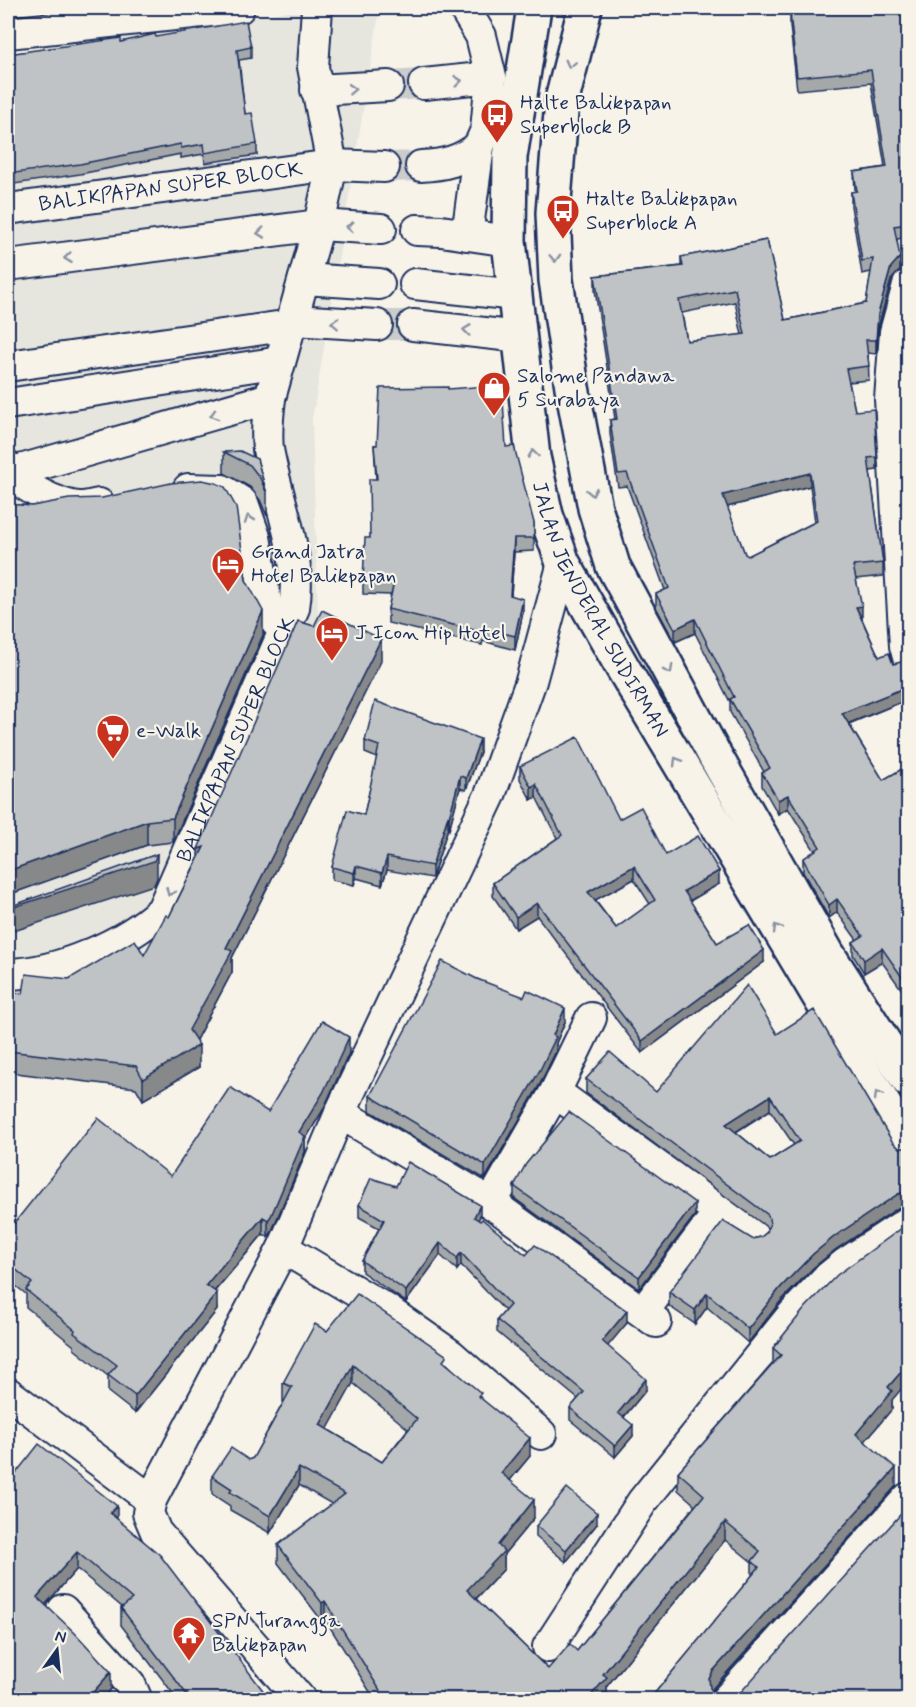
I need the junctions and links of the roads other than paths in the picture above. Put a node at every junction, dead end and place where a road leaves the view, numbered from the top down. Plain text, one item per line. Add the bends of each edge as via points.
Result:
1 (239, 8) edge
2 (317, 8) edge
3 (464, 8) edge
4 (534, 8) edge
5 (585, 8) edge
6 (8, 33) edge
7 (491, 78) junction
8 (424, 84) tunnel mouth
9 (388, 86) tunnel mouth
10 (316, 90) junction
11 (479, 146) junction
12 (510, 157) junction
13 (332, 165) junction
14 (420, 166) tunnel mouth
15 (384, 167) tunnel mouth
16 (8, 209) edge
17 (319, 225) junction
18 (381, 229) dead end
19 (417, 230) dead end
20 (467, 235) junction
21 (508, 241) junction
22 (8, 265) edge
23 (304, 279) junction
24 (379, 284) dead end
25 (415, 284) dead end
26 (909, 285) edge
27 (516, 295) junction
28 (292, 322) junction
29 (377, 325) tunnel mouth
30 (413, 325) tunnel mouth
31 (520, 337) junction
32 (280, 362) junction
33 (8, 366) edge
34 (270, 398) junction
35 (8, 404) edge
36 (9, 473) edge
37 (157, 494) edge
38 (126, 499) edge
39 (563, 563) junction
40 (906, 599) edge
41 (285, 631) junction
42 (909, 657) edge
43 (153, 861) edge
44 (184, 861) junction
45 (8, 974) edge
46 (591, 1018) dead end
47 (909, 1080) edge
48 (555, 1092) junction
49 (340, 1113) junction
50 (909, 1145) edge
51 (491, 1203) junction
52 (718, 1213) junction
53 (909, 1222) edge
54 (753, 1236) edge
55 (283, 1248) junction
56 (8, 1393) edge
57 (542, 1434) dead end
58 (909, 1498) edge
59 (150, 1500) junction
60 (63, 1610) dead end
61 (548, 1647) dead end
62 (294, 1697) edge
63 (137, 1700) edge
64 (726, 1700) edge

1 - 6 street
2 - 10 street, BALIKPAPAN SUPER BLOCK via 312,49
3 - 7 street via 481,36
4 - 12 highway, JALAN JENDERAL SUDIRMAN
5 -> 47 highway, JALAN JENDERAL SUDIRMAN via 562,100 553,213 558,290 595,508 613,566 714,754 827,953
8 -> 7 street
7 - 11 street via 486,129
10 -> 9 street
10 - 13 street, BALIKPAPAN SUPER BLOCK
11 - 12 street
11 - 14 street via 465,158
11 - 20 street
12 - 21 highway, JALAN JENDERAL SUDIRMAN
13 - 15 street, BALIKPAPAN SUPER BLOCK
13 - 16 street, BALIKPAPAN SUPER BLOCK
13 - 17 street, BALIKPAPAN SUPER BLOCK
18 -> 17 street
17 -> 22 street
17 - 23 street, BALIKPAPAN SUPER BLOCK
19 - 20 street
20 - 21 street
21 - 27 highway, JALAN JENDERAL SUDIRMAN
23 - 24 street
23 - 28 street, BALIKPAPAN SUPER BLOCK
25 - 27 street
26 - 40 street via 895,332 890,399
27 - 31 highway, JALAN JENDERAL SUDIRMAN
29 -> 28 street
28 - 32 street, BALIKPAPAN SUPER BLOCK
28 - 33 street
31 -> 30 street
39 -> 31 highway, JALAN JENDERAL SUDIRMAN via 546,515 533,457
32 - 34 street, BALIKPAPAN SUPER BLOCK
32 - 35 street
34 -> 36 street
34 - 41 street, BALIKPAPAN SUPER BLOCK via 268,449 284,504 297,587
36 - 38 street via 50,499 80,507
41 -> 37 street via 268,614 255,537 243,503 223,490 201,488
39 - 49 street via 531,681 490,795
50 -> 39 highway, JALAN JENDERAL SUDIRMAN via 783,940
40 - 42 street via 905,646
41 - 44 street, BALIKPAPAN SUPER BLOCK
43 - 44 street
44 -> 45 street, BALIKPAPAN SUPER BLOCK via 162,910 146,924 75,960 27,974
46 - 48 street
48 - 51 street
48 - 52 street
49 - 51 street
49 - 55 street
51 - 52 street via 650,1317
52 - 54 street
53 - 61 street via 846,1263 793,1314 642,1502
55 - 57 street via 387,1310 451,1355
55 - 59 street
56 - 59 street
58 - 64 street
59 - 62 street via 148,1513 156,1532
60 - 63 street via 129,1684

